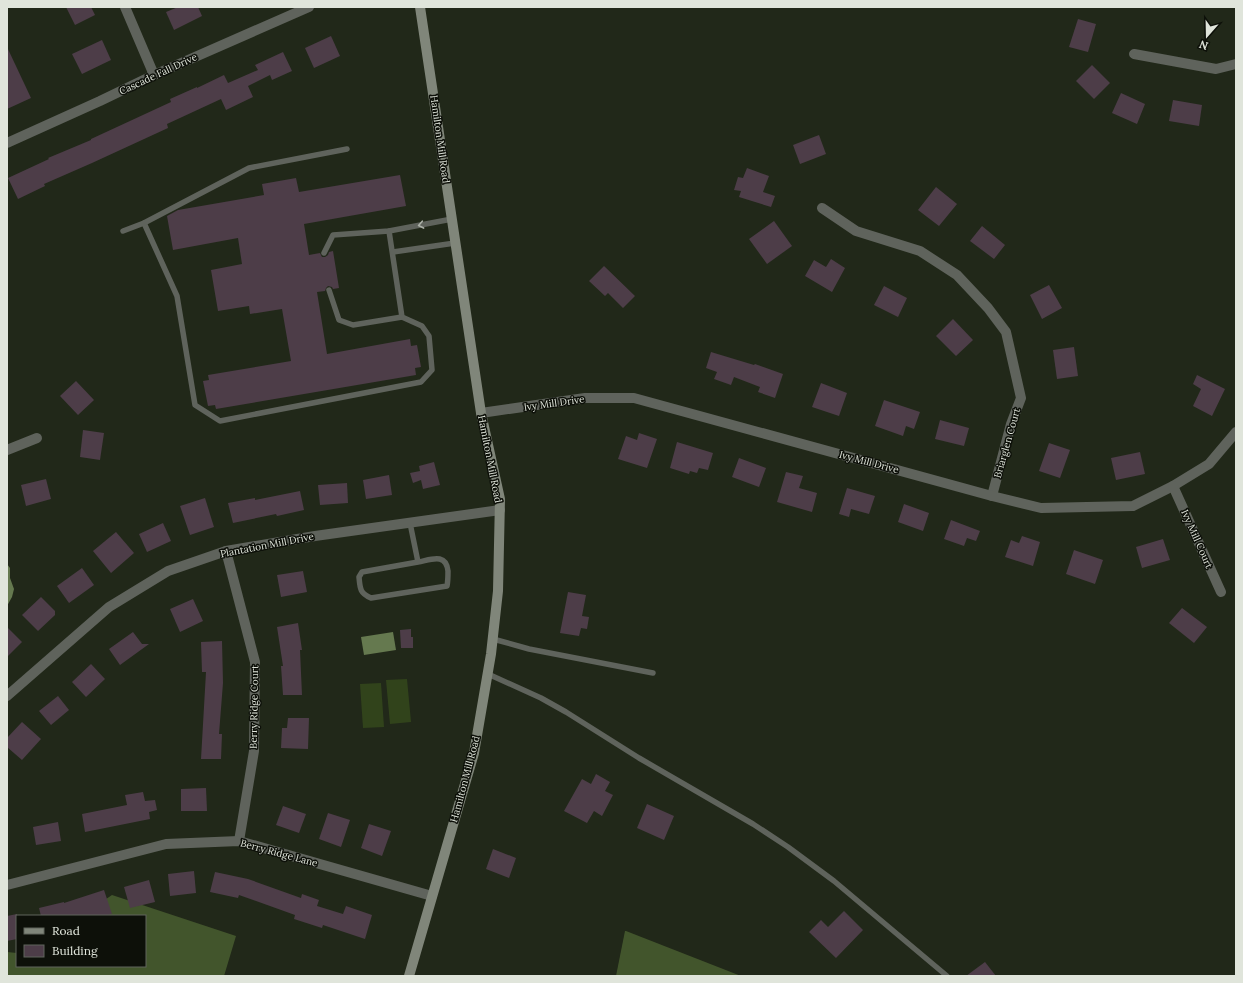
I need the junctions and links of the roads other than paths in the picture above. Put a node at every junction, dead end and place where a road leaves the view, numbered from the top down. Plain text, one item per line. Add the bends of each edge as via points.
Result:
1 (125, 7) edge
2 (307, 7) edge
3 (420, 7) edge
4 (1134, 54) dead end
5 (1236, 64) edge
6 (154, 75) junction
7 (7, 143) edge
8 (347, 149) dead end
9 (822, 208) dead end
10 (452, 219) junction
11 (144, 223) junction
12 (123, 231) dead end
13 (389, 231) junction
14 (455, 243) junction
15 (393, 252) junction
16 (324, 253) dead end
17 (329, 290) dead end
18 (402, 317) junction
19 (481, 413) junction
20 (1236, 432) edge
21 (37, 438) dead end
22 (7, 450) edge
23 (1173, 486) junction
24 (992, 496) junction
25 (500, 510) junction
26 (410, 523) junction
27 (226, 551) junction
28 (418, 562) junction
29 (1221, 592) dead end
30 (493, 639) junction
31 (653, 673) dead end
32 (488, 674) junction
33 (7, 696) edge
34 (239, 841) junction
35 (7, 885) edge
36 (432, 896) junction
37 (409, 976) edge
38 (947, 976) edge

1 - 6 street
2 - 6 street, Cascade Fall Drive
3 - 10 main road, Hamilton Mill Road
4 - 5 street via 1216,69
6 - 7 street, Cascade Fall Drive
8 - 11 lane via 249,168
9 - 24 street, Briarglen Court via 856,231 920,251 957,276 988,308 1006,332 1021,398
10 -> 13 lane
10 - 14 main road, Hamilton Mill Road
11 - 12 lane
11 - 18 lane via 177,296 195,405 220,421 421,382 432,370 429,336 422,326
13 - 15 lane
13 - 16 lane via 333,234
14 - 15 lane
14 - 19 main road, Hamilton Mill Road
15 - 18 lane
17 - 18 lane via 339,320 346,323 353,325
19 - 24 street, Ivy Mill Drive via 585,398 634,398
19 - 25 main road, Hamilton Mill Road via 500,499
20 - 23 street, Ivy Mill Drive via 1209,464
21 - 22 street
23 - 24 street, Ivy Mill Drive via 1134,506 1041,508
23 - 29 street, Ivy Mill Court
25 - 26 street, Plantation Mill Drive
25 - 30 main road, Hamilton Mill Road via 498,591
26 - 27 street, Plantation Mill Drive
26 - 28 lane
27 - 33 street, Plantation Mill Drive via 168,571 109,607
27 - 34 street, Berry Ridge Court via 255,662 254,751
28 - 28 lane via 440,558 444,560 447,565 447,586 371,598 360,589 359,577 362,572
30 - 31 lane via 529,649
30 - 32 main road, Hamilton Mill Road
32 - 36 main road, Hamilton Mill Road via 474,753
32 - 38 lane via 566,712 788,846
34 - 35 street, Berry Ridge Lane via 166,844
34 - 36 street, Berry Ridge Lane
36 - 37 main road, Hamilton Mill Road

